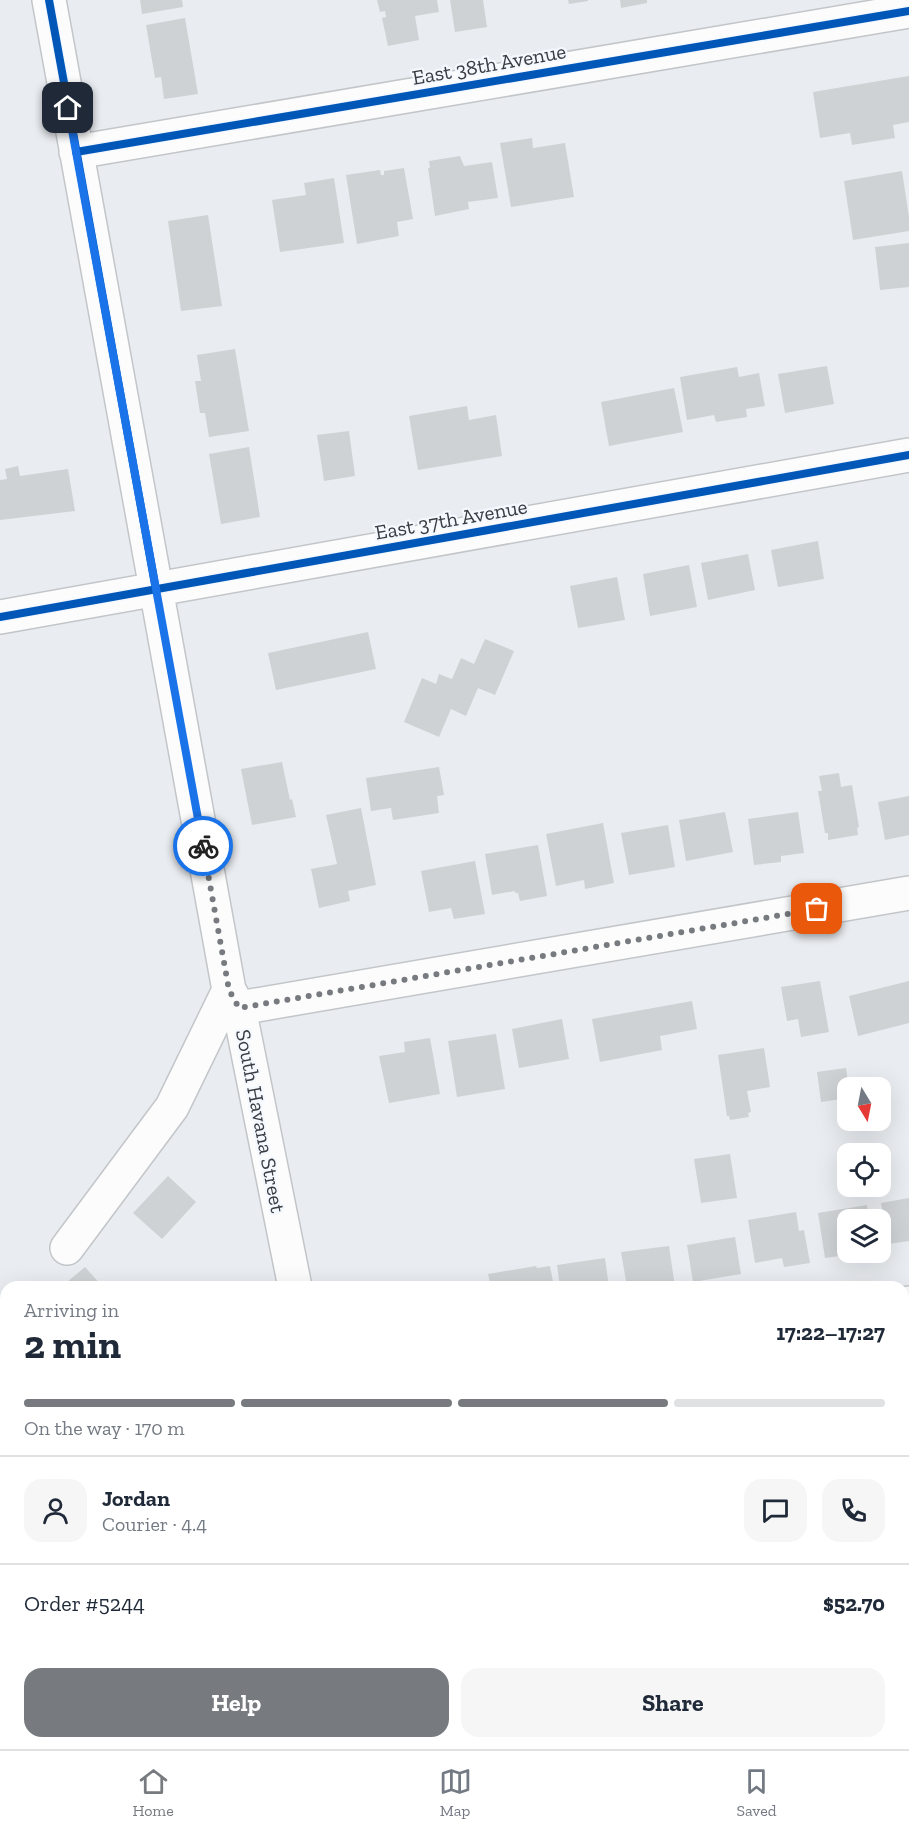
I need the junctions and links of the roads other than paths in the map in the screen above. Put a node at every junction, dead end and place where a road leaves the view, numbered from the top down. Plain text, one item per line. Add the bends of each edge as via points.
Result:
1 (49, 0) edge
2 (909, 11) edge
3 (76, 152) junction
4 (909, 455) edge
5 (156, 590) junction
6 (0, 617) edge
7 (909, 893) edge
8 (234, 999) junction
9 (67, 1248) dead end
10 (294, 1281) edge

1 - 3 street, South Havana Street
2 - 3 street, East 38th Avenue
3 - 5 street, South Havana Street
4 - 5 street, East 37th Avenue
5 - 6 street, East 37th Avenue
5 - 8 street, South Havana Street
7 - 8 street
8 - 9 street via 172,1107
8 - 10 street, South Havana Street

